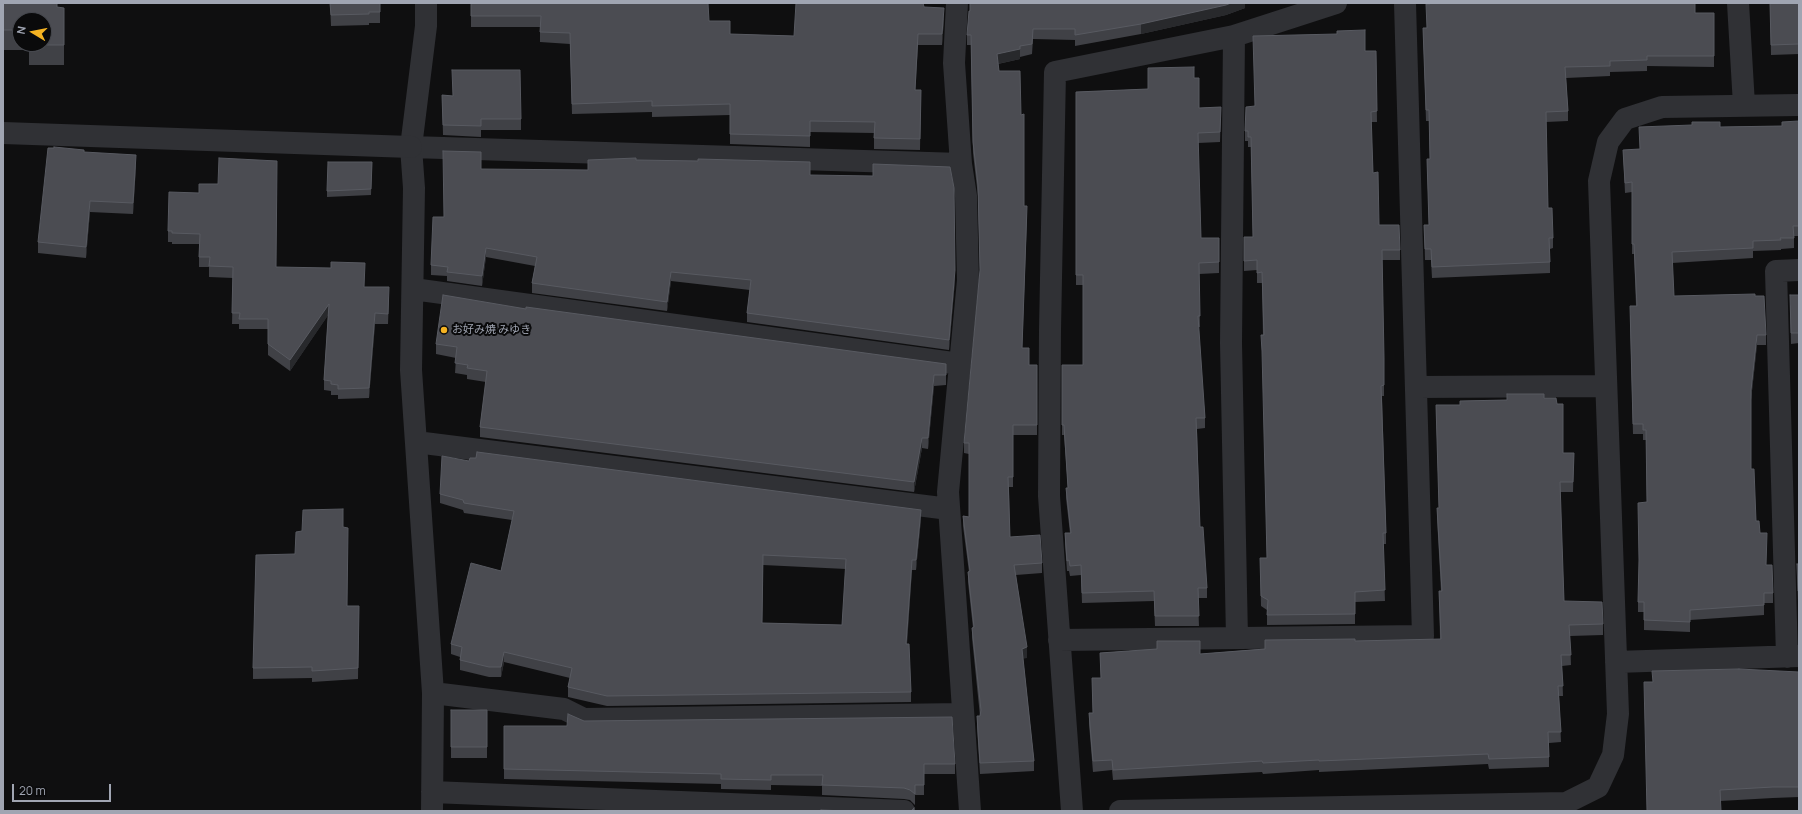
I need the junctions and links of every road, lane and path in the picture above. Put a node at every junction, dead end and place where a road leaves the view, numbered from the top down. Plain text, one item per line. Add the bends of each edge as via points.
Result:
1 (426, 3) edge
2 (957, 3) edge
3 (1336, 3) edge
4 (1405, 3) edge
5 (1738, 3) edge
6 (1234, 36) junction
7 (1799, 105) edge
8 (1744, 106) junction
9 (3, 133) edge
10 (411, 147) junction
11 (961, 164) junction
12 (1799, 270) edge
13 (413, 288) junction
14 (960, 364) junction
15 (1606, 386) junction
16 (1416, 387) junction
17 (416, 442) junction
18 (949, 509) junction
19 (1237, 638) junction
20 (1059, 640) junction
21 (1793, 656) edge
22 (1616, 662) junction
23 (433, 693) junction
24 (963, 714) junction
25 (432, 801) edge
26 (1567, 807) edge
27 (1257, 810) edge
28 (904, 811) edge
29 (970, 811) edge
30 (1072, 811) edge
31 (1120, 811) edge

1 - 10 street via 426,26
2 - 11 street via 954,62
3 - 6 street
4 - 16 street
5 - 8 street
6 - 19 street via 1232,343
6 - 20 street via 1055,72 1049,496
7 - 8 street
8 - 15 street via 1662,107 1626,119 1608,142 1598,181
9 - 10 street
10 - 11 street
10 - 13 street via 414,188
11 - 14 street via 966,196 968,280
12 - 21 street via 1776,271
13 - 14 street
13 - 17 street via 411,370
14 - 18 street via 948,492
15 - 16 street
15 - 22 street
16 - 19 street via 1423,636
17 - 18 street
17 - 23 street
18 - 24 street
19 - 20 street
20 - 30 street
21 - 22 street
22 - 26 street via 1618,714 1613,755 1598,787
23 - 24 street via 564,709 584,719
23 - 25 street
24 - 29 street
25 - 28 street
26 - 27 street
27 - 31 street

